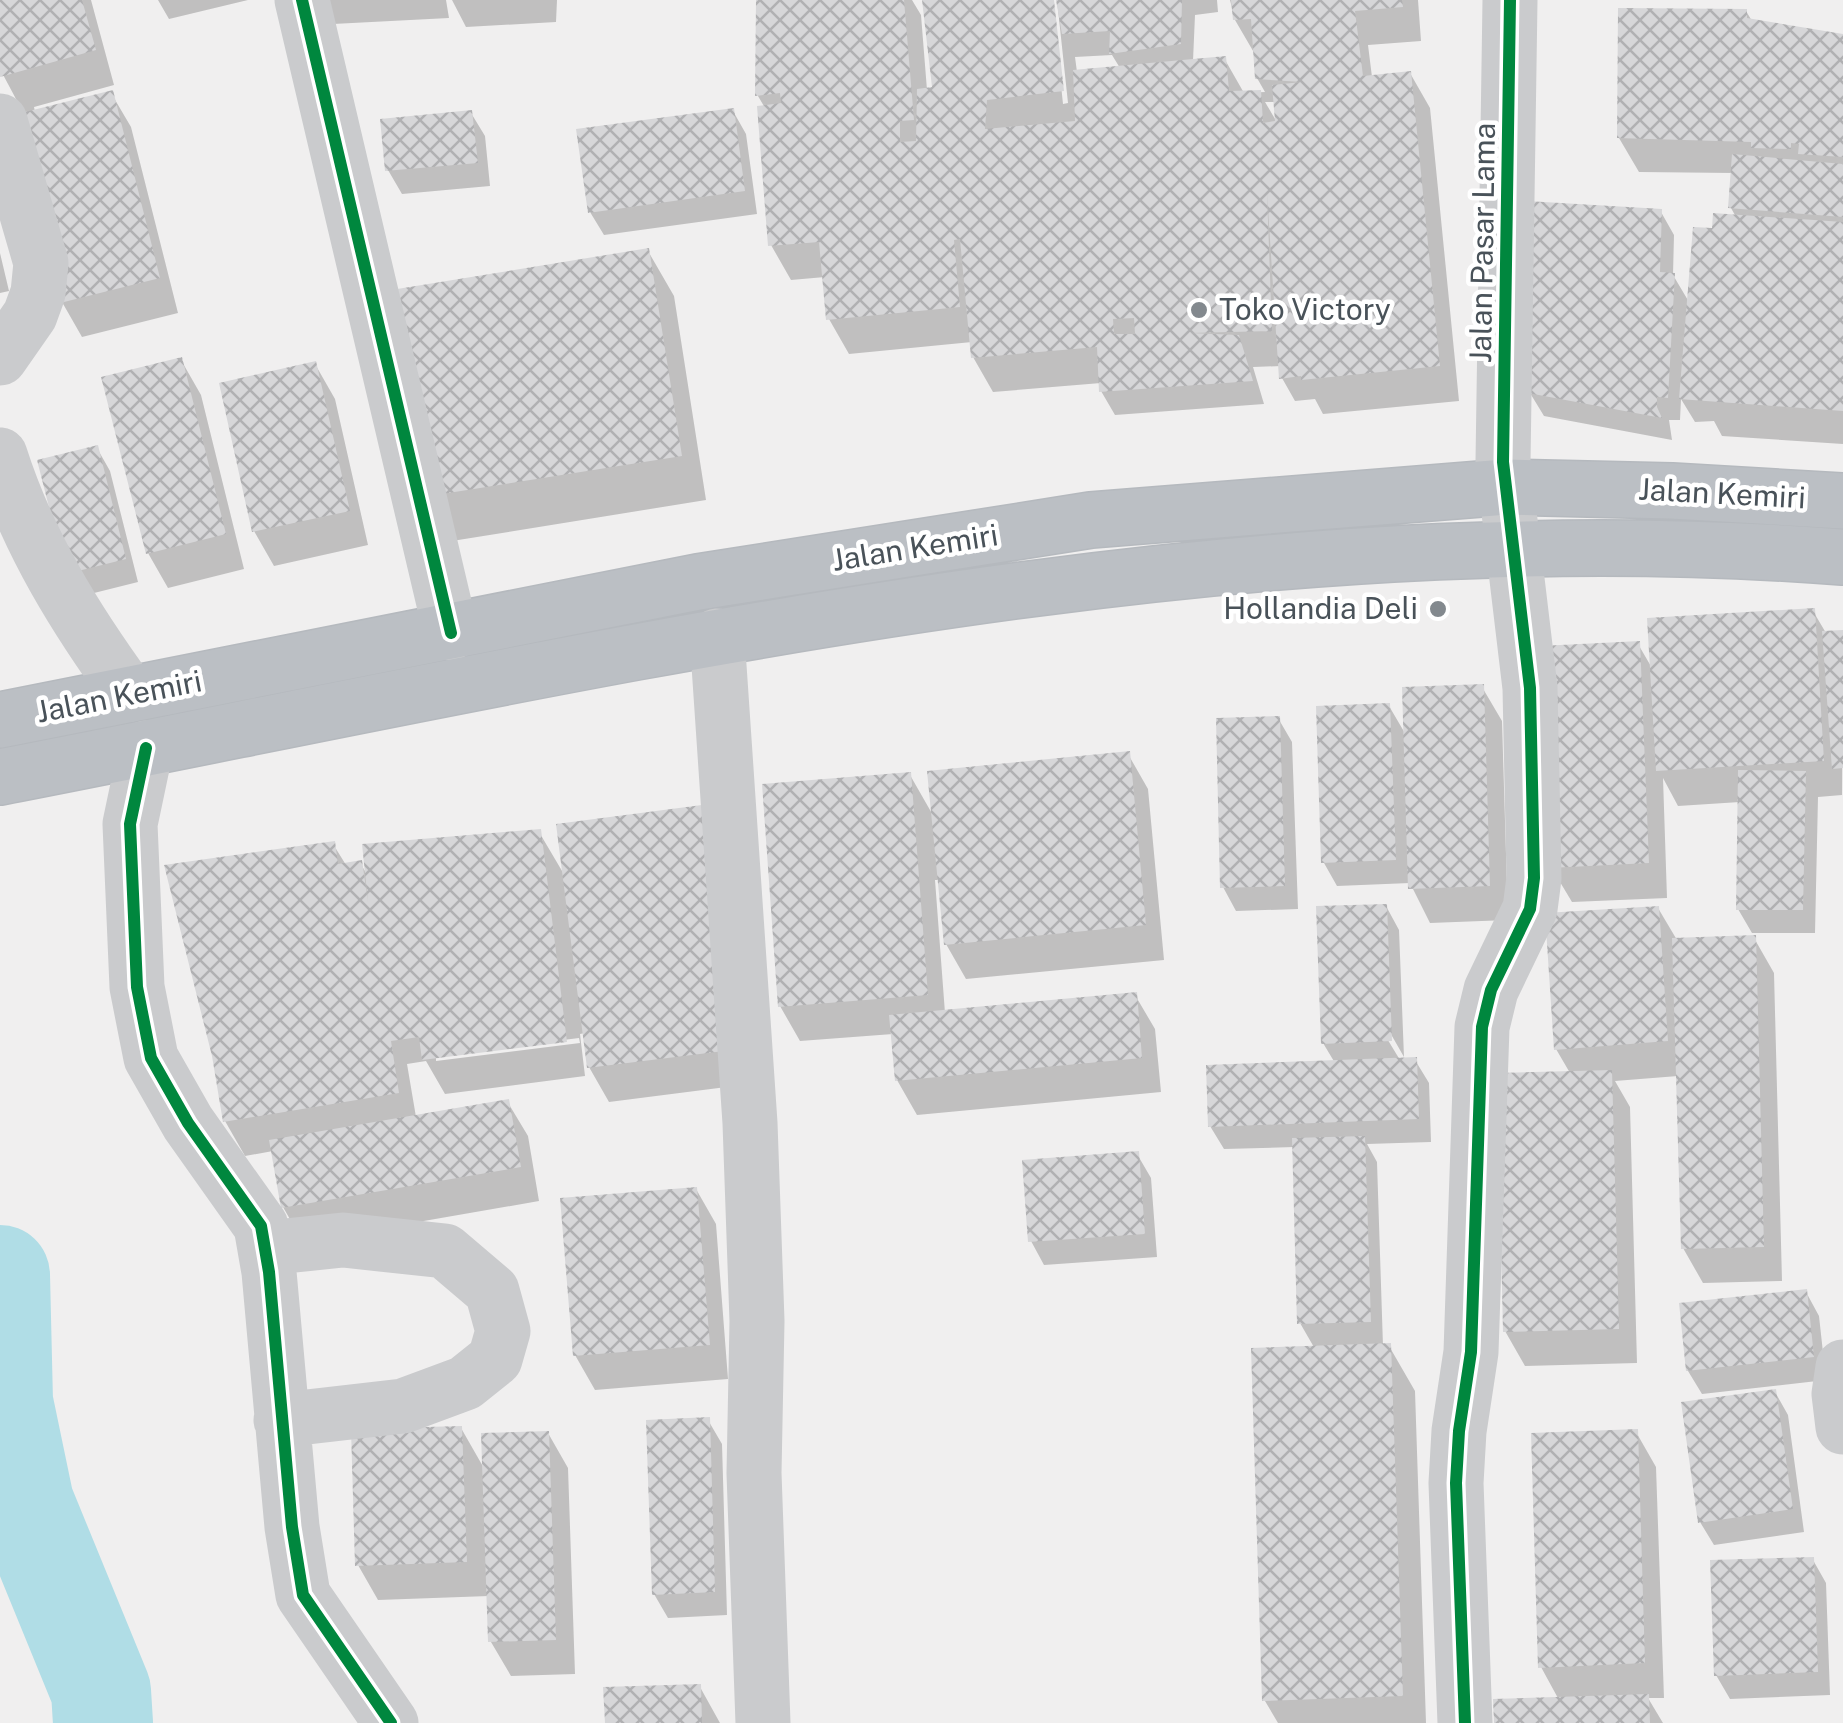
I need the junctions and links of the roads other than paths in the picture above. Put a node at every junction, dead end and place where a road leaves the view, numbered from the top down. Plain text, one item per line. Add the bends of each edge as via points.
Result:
1 (302, 0) edge
2 (1510, 0) edge
3 (0, 121) edge
4 (0, 358) edge
5 (0, 455) edge
6 (1506, 487) junction
7 (1843, 501) edge
8 (1512, 546) junction
9 (1843, 556) edge
10 (452, 633) junction
11 (717, 636) junction
12 (110, 698) junction
13 (0, 720) edge
14 (124, 753) junction
15 (0, 777) edge
16 (266, 1248) junction
17 (1843, 1367) edge
18 (282, 1420) junction
19 (1843, 1427) edge
20 (391, 1723) edge
21 (763, 1723) edge
22 (1466, 1723) edge

1 - 10 street
2 - 6 street, Jalan Pasar Lama
3 - 4 street via 41,263 30,315
5 - 12 street
6 - 7 highway, Jalan Kemiri
6 - 8 street, Jalan Pasar Lama
6 - 10 highway, Jalan Kemiri via 1091,520 698,582
8 - 9 highway, Jalan Kemiri
8 - 11 highway, Jalan Kemiri via 1065,582
8 - 22 street, Jalan Pasar Lama via 1530,688 1534,878 1530,909 1491,990 1482,1027 1471,1352 1456,1484
10 - 12 highway, Jalan Kemiri
11 - 14 highway, Jalan Kemiri
11 - 21 street via 750,1123
12 - 13 highway, Jalan Kemiri
14 - 15 highway, Jalan Kemiri
14 - 16 street via 137,987 151,1058 261,1226
16 - 18 street
16 - 18 street via 342,1240 444,1251 492,1290 503,1331 495,1359 465,1383 403,1406
17 - 19 street
18 - 20 street via 303,1596

